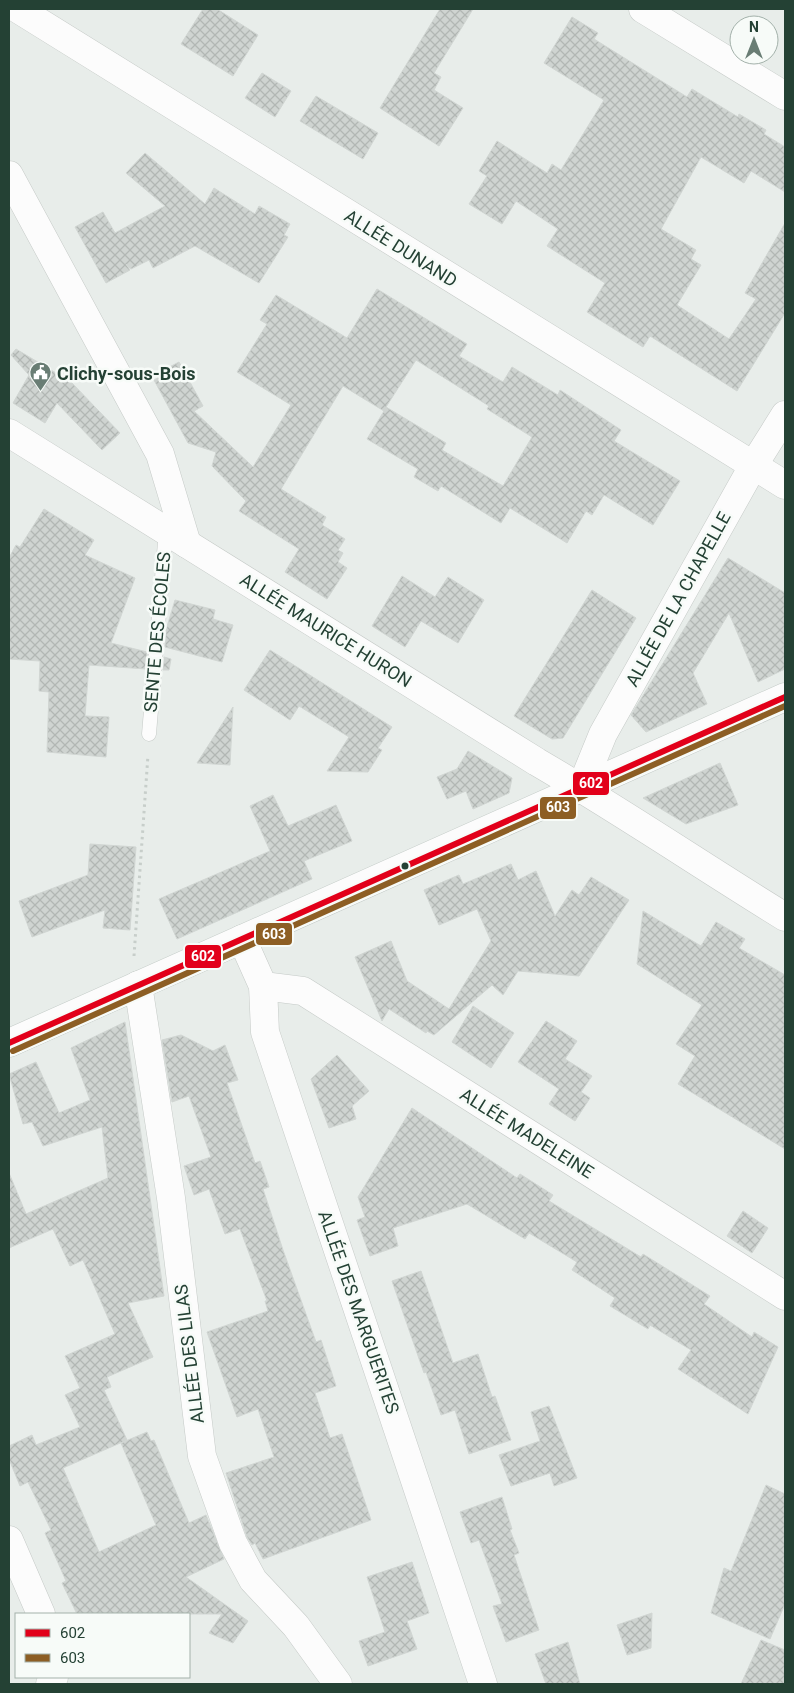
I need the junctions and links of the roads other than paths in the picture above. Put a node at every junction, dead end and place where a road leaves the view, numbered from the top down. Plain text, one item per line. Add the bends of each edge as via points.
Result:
1 (18, 9) edge
2 (643, 9) edge
3 (785, 96) edge
4 (9, 175) edge
5 (785, 415) edge
6 (9, 433) edge
7 (753, 466) junction
8 (785, 486) edge
9 (176, 537) junction
10 (785, 697) edge
11 (149, 734) road end
12 (581, 788) junction
13 (785, 917) edge
14 (242, 939) junction
15 (138, 985) junction
16 (263, 986) junction
17 (9, 1043) edge
18 (785, 1296) edge
19 (9, 1540) edge
20 (41, 1613) edge
21 (338, 1684) edge
22 (483, 1684) edge

1 - 7 street, ALLÉE DUNAND
2 - 3 street
4 - 9 street via 160,454
5 - 7 street, ALLÉE DE LA CHAPELLE
6 - 9 street, ALLÉE MAURICE HURON
7 - 8 street, ALLÉE DUNAND
7 - 12 street, ALLÉE DE LA CHAPELLE via 602,734
9 - 11 lane, SENTE DES ÉCOLES
9 - 12 street, ALLÉE MAURICE HURON
10 - 12 street
12 - 13 street, ALLÉE MAURICE HURON
12 - 14 street
14 - 15 street
14 - 16 street, ALLÉE DES MARGUERITES
15 - 17 street
15 - 21 street, ALLÉE DES LILAS via 171,1198 202,1456 233,1543 253,1580 296,1626
16 - 18 street, ALLÉE MADELEINE via 303,991
16 - 22 street, ALLÉE DES MARGUERITES via 265,1032
19 - 20 street

